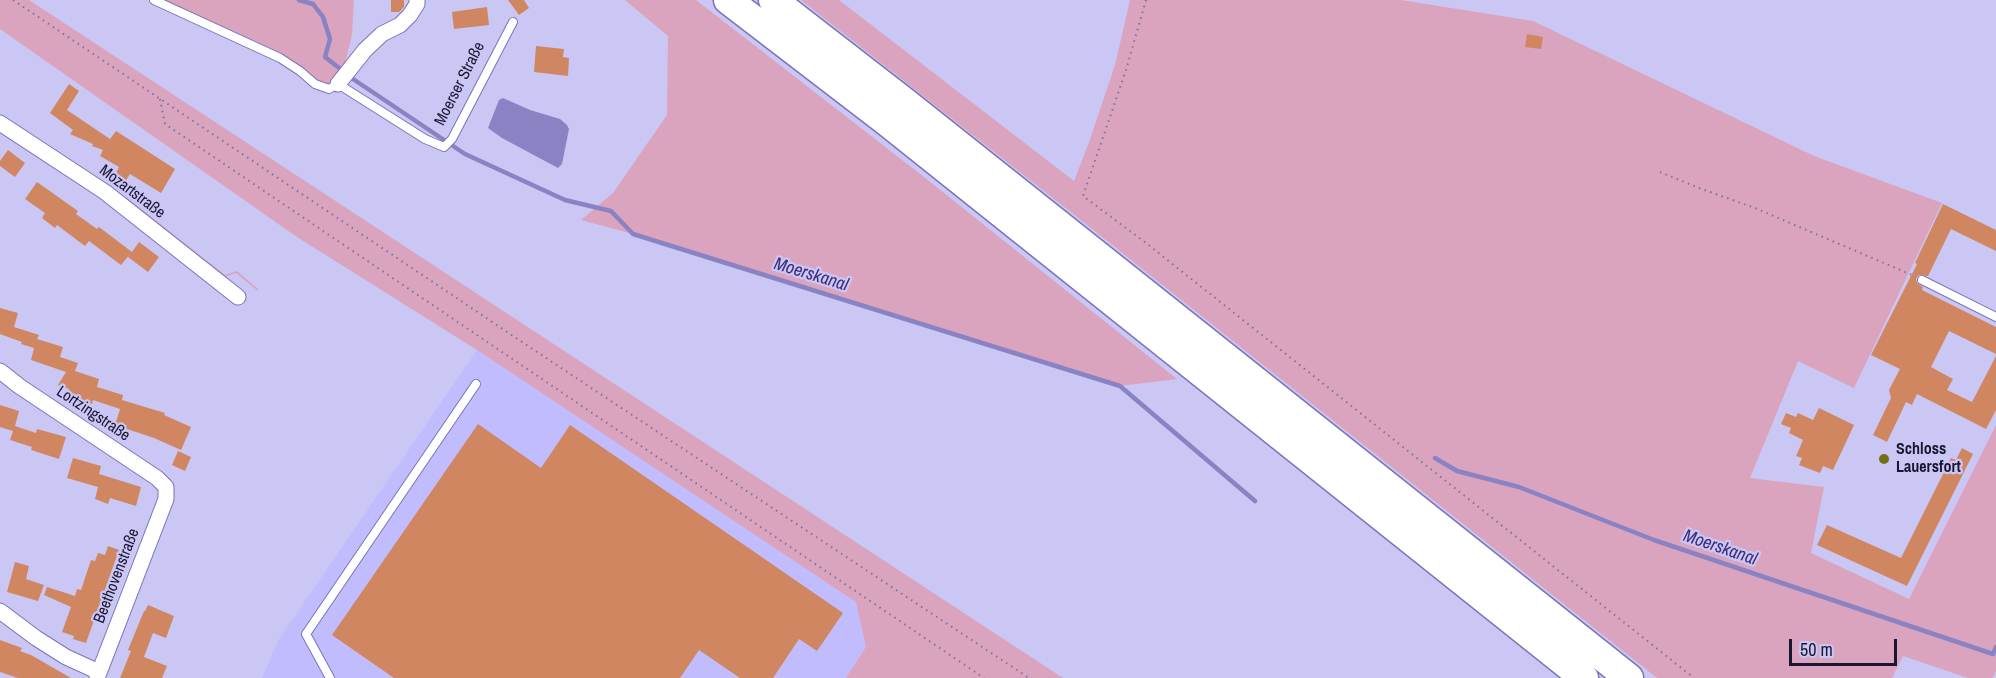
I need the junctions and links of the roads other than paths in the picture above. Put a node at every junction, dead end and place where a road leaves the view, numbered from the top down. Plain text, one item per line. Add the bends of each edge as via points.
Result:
1 (154, 0) edge
2 (417, 0) edge
3 (728, 0) edge
4 (773, 0) edge
5 (513, 22) dead end
6 (338, 84) junction
7 (0, 123) edge
8 (1922, 280) road end
9 (238, 297) dead end
10 (1996, 317) edge
11 (0, 371) edge
12 (476, 384) dead end
13 (166, 487) joint
14 (0, 611) edge
15 (98, 675) edge
16 (330, 678) edge
17 (1584, 678) edge
18 (1629, 678) edge

1 - 6 lane, Moerser Straße via 280,58 315,84 329,88
2 - 6 street via 410,15 365,50
3 - 17 highway
4 - 18 highway
5 - 6 lane, Moerser Straße via 452,139 444,147
7 - 9 street, Mozartstraße via 105,192
8 - 10 lane
11 - 13 street, Lortzingstraße
12 - 16 lane via 306,634
13 - 15 street, Beethovenstraße via 166,499
14 - 15 street

